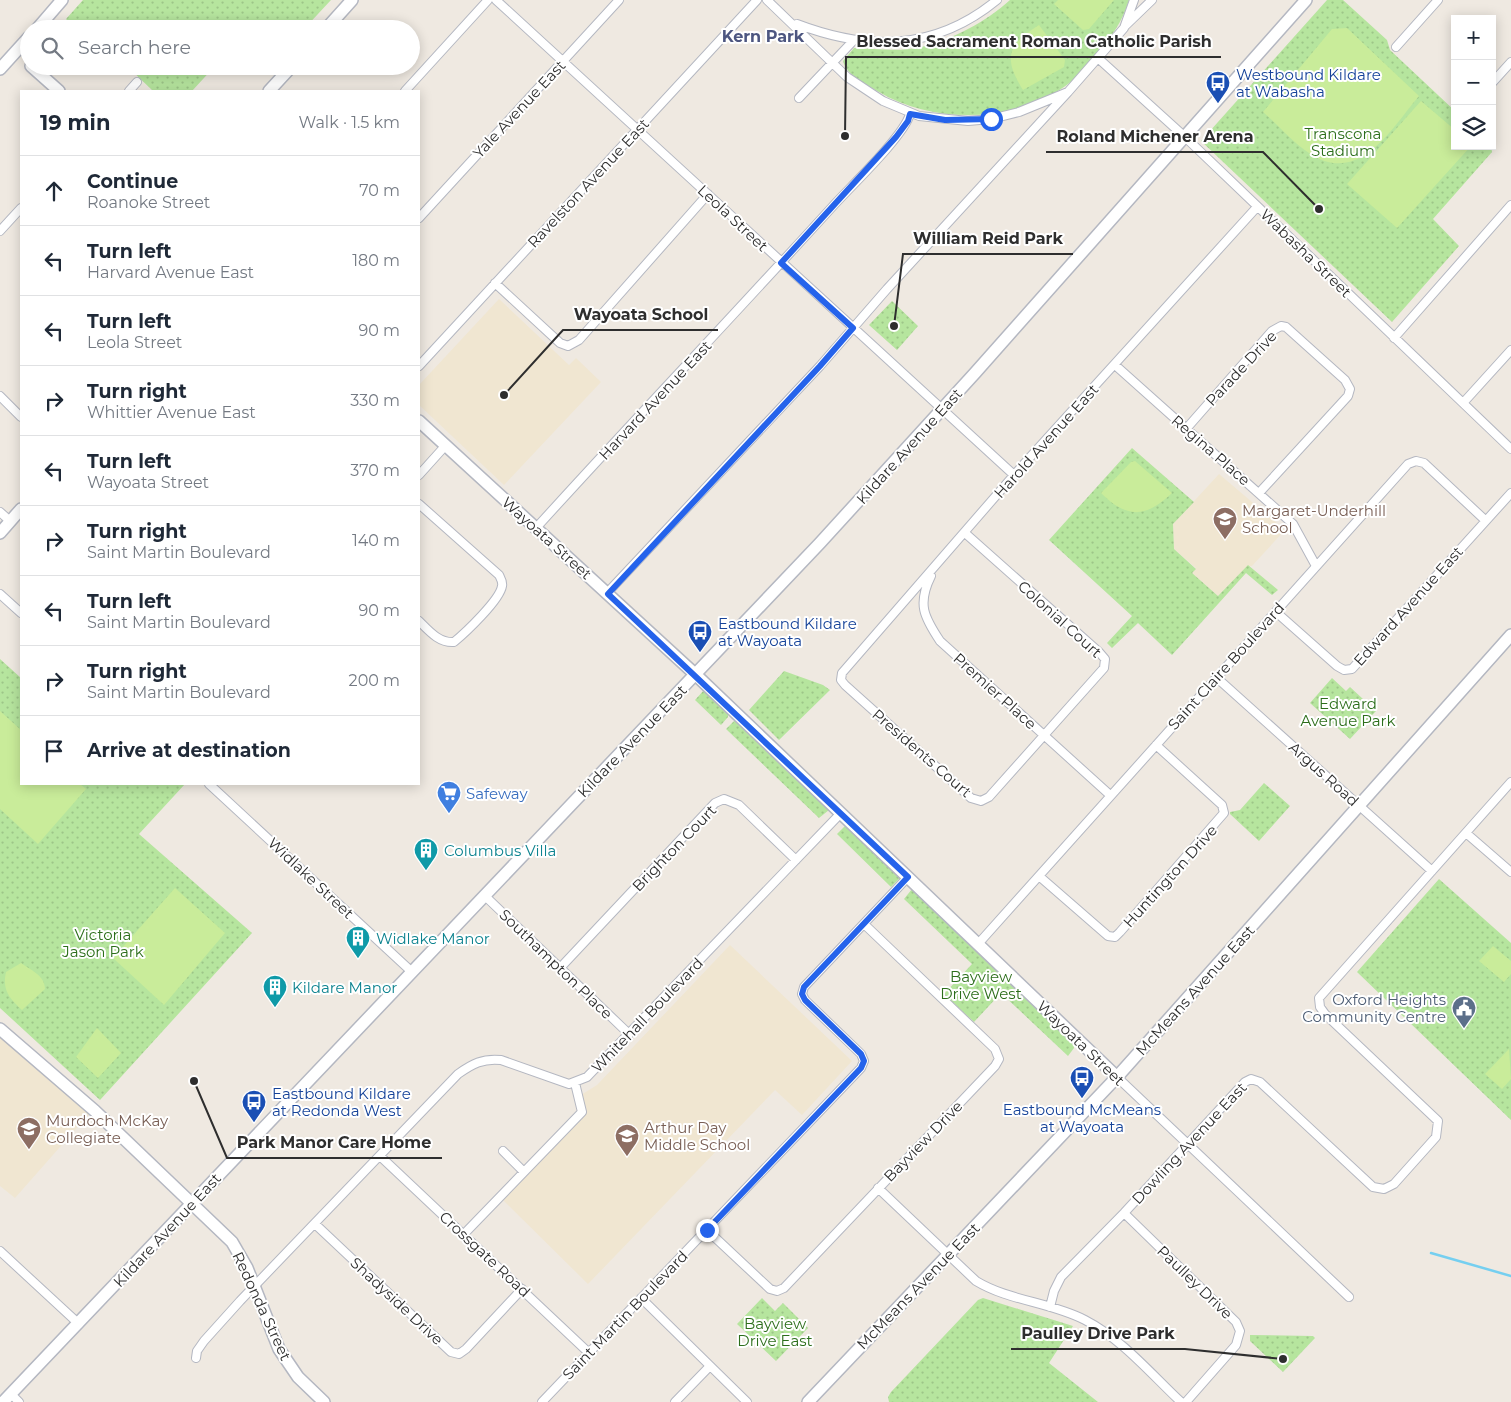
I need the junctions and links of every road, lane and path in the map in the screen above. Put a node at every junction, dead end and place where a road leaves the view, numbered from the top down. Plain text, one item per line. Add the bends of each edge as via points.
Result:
1 (62, 0) edge
2 (352, 0) edge
3 (488, 0) edge
4 (496, 0) edge
5 (620, 0) edge
6 (757, 0) edge
7 (766, 0) edge
8 (997, 0) edge
9 (1134, 0) edge
10 (1152, 0) edge
11 (1306, 0) edge
12 (1438, 0) edge
13 (44, 20) edge
14 (334, 20) edge
15 (792, 23) junction
16 (1124, 28) junction
17 (853, 41) junction
18 (20, 47) edge
19 (1396, 47) dead end
20 (16, 52) junction
21 (20, 56) edge
22 (1099, 59) junction
23 (563, 62) junction
24 (1511, 62) edge
25 (832, 63) junction
26 (0, 69) edge
27 (41, 75) edge
28 (284, 75) edge
29 (420, 75) edge
30 (420, 75) edge
31 (1496, 79) edge
32 (137, 82) dead end
33 (58, 90) edge
34 (130, 90) edge
35 (270, 90) edge
36 (406, 90) edge
37 (1068, 92) junction
38 (798, 98) dead end
39 (910, 114) junction
40 (636, 130) junction
41 (1184, 137) junction
42 (708, 194) junction
43 (1511, 205) edge
44 (1258, 207) junction
45 (20, 209) edge
46 (420, 217) edge
47 (0, 231) edge
48 (781, 263) junction
49 (495, 283) junction
50 (853, 328) junction
51 (1394, 338) junction
52 (1511, 350) edge
53 (420, 365) edge
54 (1115, 365) junction
55 (0, 396) edge
56 (1463, 403) junction
57 (942, 410) junction
58 (20, 416) edge
59 (420, 422) edge
60 (1186, 429) junction
61 (446, 445) junction
62 (1511, 449) edge
63 (420, 474) edge
64 (1014, 476) junction
65 (1259, 493) junction
66 (1511, 493) edge
67 (420, 505) edge
68 (20, 510) edge
69 (0, 512) edge
70 (1485, 520) junction
71 (10, 521) junction
72 (536, 528) junction
73 (0, 533) edge
74 (965, 533) junction
75 (1316, 566) junction
76 (935, 568) junction
77 (0, 594) edge
78 (608, 594) junction
79 (20, 612) edge
80 (1276, 612) junction
81 (420, 622) edge
82 (1511, 635) edge
83 (696, 675) junction
84 (1217, 678) junction
85 (841, 680) joint
86 (1044, 735) junction
87 (1156, 745) junction
88 (1511, 782) edge
89 (210, 785) edge
90 (1110, 795) junction
91 (1359, 805) junction
92 (841, 814) junction
93 (1466, 833) junction
94 (796, 860) junction
95 (1432, 871) junction
96 (1511, 872) edge
97 (1039, 876) junction
98 (908, 877) junction
99 (484, 895) junction
100 (864, 924) junction
101 (978, 944) junction
102 (560, 968) junction
103 (412, 972) junction
104 (0, 1029) edge
105 (628, 1034) junction
106 (1118, 1077) junction
107 (575, 1083) junction
108 (1188, 1144) junction
109 (504, 1152) dead end
110 (380, 1156) junction
111 (524, 1172) junction
112 (878, 1188) junction
113 (192, 1203) junction
114 (1124, 1213) junction
115 (315, 1224) junction
116 (707, 1230) junction
117 (464, 1234) junction
118 (0, 1251) edge
119 (949, 1254) junction
120 (255, 1286) junction
121 (522, 1289) junction
122 (1349, 1297) dead end
123 (641, 1298) junction
124 (1050, 1307) junction
125 (79, 1324) junction
126 (589, 1353) junction
127 (196, 1358) dead end
128 (710, 1366) junction
129 (11, 1399) edge
130 (324, 1402) edge
131 (542, 1402) edge
132 (675, 1402) edge
133 (747, 1402) edge
134 (808, 1402) edge
135 (1182, 1402) edge
136 (1186, 1402) edge

1 - 13 street
2 - 14 street
3 - 30 street
4 - 23 street, Leola Street
5 - 23 street, Yale Avenue East
6 - 40 street, Ravelston Avenue East
7 - 15 street
8 - 17 street via 967,21 919,38 897,42
9 - 16 street
10 - 16 street
11 - 41 street, Kildare Avenue East
12 - 19 street
15 - 17 street
15 - 25 street
16 - 22 street
17 - 25 street
18 - 20 street
20 - 21 street
20 - 26 street
22 - 37 street
22 - 41 street, Wabasha Street
23 - 40 street, Leola Street
23 - 46 street, Yale Avenue East
24 - 31 street
25 - 38 street
25 - 39 street via 861,88
27 - 33 street
28 - 35 street
29 - 36 street
32 - 34 street
37 - 39 street via 991,119 945,120
37 - 50 street
39 - 48 street, Harvard Avenue East via 896,137
40 - 42 street, Leola Street
40 - 49 street, Ravelston Avenue East
41 - 44 street, Wabasha Street
41 - 57 street, Kildare Avenue East
42 - 48 street, Leola Street
42 - 49 street via 578,340 568,346 560,343
43 - 51 street
44 - 51 street, Wabasha Street
44 - 54 street, Harold Avenue East
45 - 47 street
48 - 50 street, Leola Street
48 - 72 street, Harvard Avenue East
49 - 53 street, Ravelston Avenue East
50 - 57 street, Leola Street
50 - 78 street
51 - 56 street, Wabasha Street
52 - 56 street
54 - 60 street, Regina Place
54 - 64 street, Harold Avenue East
55 - 58 street
56 - 62 street, Wabasha Street
57 - 64 street, Leola Street
57 - 83 street, Kildare Avenue East
59 - 61 street, Wayoata Street
60 - 65 street, Regina Place
60 - 65 street, Parade Drive via 1272,331 1282,326 1346,380 1350,389 1348,396
61 - 63 street
61 - 72 street, Wayoata Street
64 - 74 street, Harold Avenue East
65 - 75 street, Regina Place via 1293,524
66 - 70 street, Edward Avenue East
67 - 81 street via 499,575 502,587 496,598 454,642 446,643
68 - 71 street
69 - 71 street
70 - 75 street, Saint Claire Boulevard via 1424,463 1416,461 1408,464
70 - 80 street, Edward Avenue East via 1352,669 1344,670 1337,666
71 - 73 street
72 - 78 street, Wayoata Street
74 - 76 street, Harold Avenue East
74 - 86 street, Colonial Court via 1105,659 1104,668
75 - 80 street, Saint Claire Boulevard
76 - 85 street, Harold Avenue East via 845,668
76 - 86 street, Premier Place via 925,588 922,606 928,623 940,641
77 - 79 street
78 - 83 street, Wayoata Street
80 - 84 street, Saint Claire Boulevard
82 - 91 street, McMeans Avenue East
83 - 92 street, Wayoata Street
83 - 99 street, Kildare Avenue East
84 - 87 street, Saint Claire Boulevard
84 - 91 street, Argus Road
85 - 86 street, Presidents Court via 973,799 981,801 989,797
86 - 90 street, Premier Place
87 - 90 street, Saint Claire Boulevard
87 - 97 street, Huntington Drive via 1222,805 1224,813 1133,918 1115,936 1108,936
88 - 93 street, Dowling Avenue East
89 - 103 street, Widlake Street
90 - 97 street, Saint Claire Boulevard
91 - 95 street, Argus Road
91 - 106 street, McMeans Avenue East
92 - 94 street, Whitehall Boulevard
92 - 98 street, Wayoata Street
93 - 95 street, Dowling Avenue East
93 - 96 street
94 - 102 street, Brighton Court via 739,805 724,799 715,803
94 - 105 street, Whitehall Boulevard
95 - 108 street, Dowling Avenue East via 1319,998 1325,1014 1438,1120 1438,1132 1433,1141 1389,1188 1373,1187 1260,1082 1251,1079
97 - 101 street, Saint Claire Boulevard
98 - 100 street, Saint Martin Boulevard
98 - 101 street, Wayoata Street
99 - 102 street, Southampton Place
99 - 103 street, Kildare Avenue East
100 - 112 street, Bayview Drive via 995,1049 999,1058 995,1066
100 - 116 street, Saint Martin Boulevard via 804,987 802,994 861,1054 864,1061 861,1068
101 - 106 street, Wayoata Street
102 - 105 street, Southampton Place
103 - 113 street, Kildare Avenue East
104 - 113 street, Redonda Street
105 - 107 street, Whitehall Boulevard via 587,1078
106 - 108 street, Wayoata Street
106 - 119 street, McMeans Avenue East
107 - 110 street, Whitehall Boulevard via 560,1082 501,1060 482,1060 458,1074
107 - 111 street via 582,1112
108 - 114 street, Dowling Avenue East
108 - 122 street, Wayoata Street
109 - 111 street
110 - 115 street, Whitehall Boulevard
110 - 117 street, Crossgate Road
111 - 117 street
112 - 116 street, Bayview Drive via 784,1288 777,1291 770,1289
112 - 119 street
113 - 120 street, Redonda Street via 232,1242
113 - 125 street, Kildare Avenue East
114 - 124 street, Dowling Avenue East via 1061,1277
114 - 136 street, Paulley Drive via 1236,1322 1240,1331 1236,1345
115 - 120 street, Whitehall Boulevard
115 - 121 street, Shadyside Drive via 451,1352 459,1354 466,1349
116 - 123 street, Saint Martin Boulevard
117 - 121 street, Crossgate Road
118 - 125 street
119 - 124 street via 976,1281 990,1289
119 - 134 street, McMeans Avenue East
120 - 127 street, Whitehall Boulevard via 204,1341
120 - 130 street, Redonda Street via 279,1349 298,1377
121 - 126 street, Crossgate Road
123 - 126 street, Saint Martin Boulevard
123 - 128 street
124 - 135 street via 1084,1320 1108,1334
125 - 129 street, Kildare Avenue East
126 - 131 street, Saint Martin Boulevard
128 - 132 street
128 - 133 street

